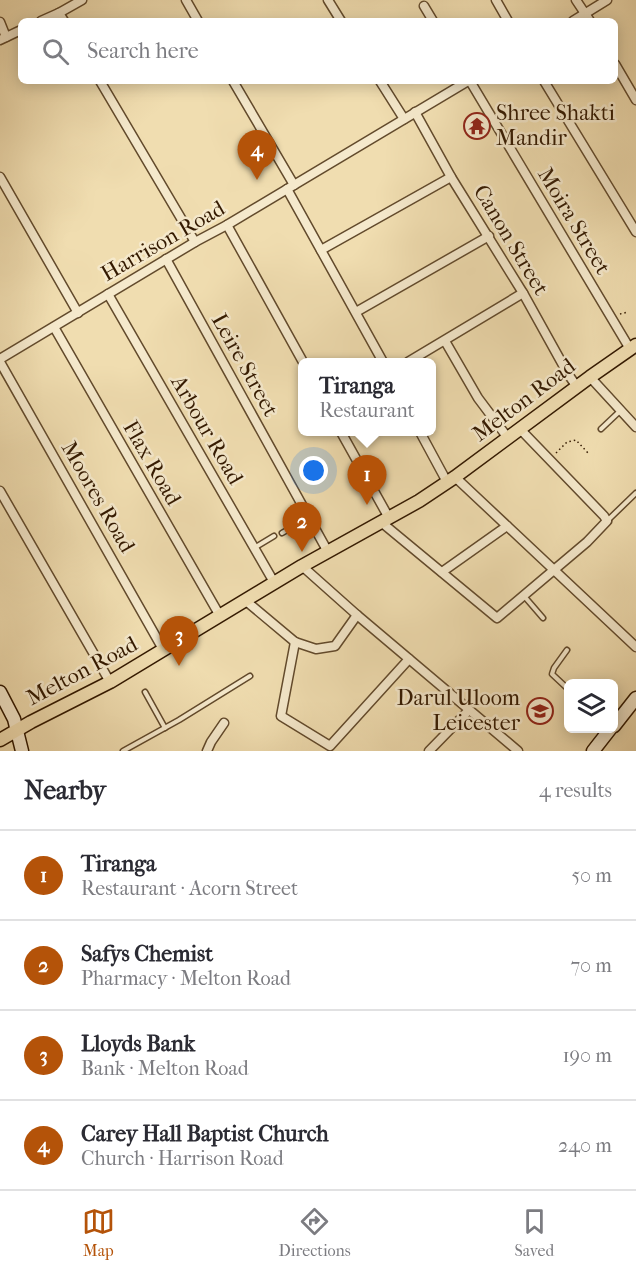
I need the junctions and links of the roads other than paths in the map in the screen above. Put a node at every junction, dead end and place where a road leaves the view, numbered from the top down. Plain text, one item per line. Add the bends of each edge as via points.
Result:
1 (82, 0) edge
2 (186, 0) edge
3 (328, 0) edge
4 (496, 0) edge
5 (576, 0) edge
6 (607, 0) edge
7 (424, 6) dead end
8 (62, 17) edge
9 (588, 17) edge
10 (196, 18) edge
11 (339, 18) edge
12 (431, 18) edge
13 (506, 18) edge
14 (0, 22) edge
15 (18, 31) edge
16 (3, 38) edge
17 (618, 69) edge
18 (102, 84) edge
19 (235, 84) edge
20 (382, 84) edge
21 (464, 84) edge
22 (471, 84) edge
23 (546, 84) edge
24 (636, 100) edge
25 (415, 112) junction
26 (404, 119) junction
27 (0, 177) edge
28 (451, 177) junction
29 (290, 187) junction
30 (227, 225) junction
31 (636, 232) edge
32 (489, 236) junction
33 (195, 242) junction
34 (321, 250) junction
35 (166, 259) junction
36 (523, 293) junction
37 (108, 294) junction
38 (356, 312) junction
39 (78, 313) junction
40 (54, 327) junction
41 (445, 342) junction
42 (633, 347) edge
43 (300, 358) edge
44 (381, 358) edge
45 (417, 358) edge
46 (0, 360) edge
47 (590, 377) junction
48 (577, 387) junction
49 (621, 411) junction
50 (636, 427) edge
51 (520, 429) junction
52 (601, 429) dead end
53 (343, 436) edge
54 (423, 436) edge
55 (508, 438) junction
56 (451, 479) junction
57 (0, 491) edge
58 (636, 493) edge
59 (309, 518) junction
60 (385, 520) junction
61 (607, 521) junction
62 (507, 526) junction
63 (282, 533) dead end
64 (274, 536) dead end
65 (254, 548) junction
66 (328, 552) junction
67 (302, 566) junction
68 (554, 570) junction
69 (442, 572) junction
70 (275, 584) junction
71 (524, 596) junction
72 (246, 601) junction
73 (357, 615) junction
74 (220, 616) junction
75 (543, 618) dead end
76 (295, 642) junction
77 (636, 647) edge
78 (567, 650) dead end
79 (164, 651) junction
80 (409, 659) junction
81 (250, 676) dead end
82 (110, 682) junction
83 (564, 685) edge
84 (0, 692) edge
85 (145, 692) dead end
86 (636, 698) edge
87 (469, 710) junction
88 (618, 720) edge
89 (224, 723) dead end
90 (165, 728) junction
91 (18, 730) junction
92 (607, 733) edge
93 (0, 740) edge
94 (22, 751) edge
95 (123, 751) edge
96 (207, 751) edge
97 (429, 751) edge
98 (518, 751) edge
99 (593, 751) edge

1 - 8 street
2 - 10 street
3 - 11 street
4 - 13 street
5 - 9 street
6 - 9 street
7 - 12 street
14 - 16 street
15 - 16 street
17 - 24 street
18 - 33 street
19 - 29 street
20 - 26 street
21 - 25 street, Harrison Road
22 - 42 street, Moira Street
23 - 31 street
25 - 26 street, Harrison Road
25 - 28 street, Canon Street
26 - 29 street, Harrison Road
27 - 39 street
28 - 32 street, Canon Street
28 - 34 street
29 - 30 street, Harrison Road
29 - 34 street
30 - 33 street, Harrison Road
30 - 43 street
32 - 36 street, Canon Street
32 - 38 street
33 - 35 street, Harrison Road
34 - 38 street
35 - 37 street, Harrison Road
35 - 59 street, Leire Street
36 - 41 street
36 - 48 street, Canon Street
37 - 39 street, Harrison Road
37 - 65 street, Arbour Road
38 - 44 street
39 - 40 street, Harrison Road
40 - 46 street, Harrison Road
40 - 74 street, Flax Road
41 - 45 street
41 - 55 street via 478,398
42 - 47 main road, Melton Road
46 - 79 street, Moores Road
47 - 48 main road, Melton Road
47 - 49 street
48 - 51 main road, Melton Road
49 - 50 street
49 - 52 lane
51 - 55 main road, Melton Road
51 - 61 street
53 - 60 street
54 - 56 street
55 - 56 main road, Melton Road
56 - 60 main road, Melton Road
56 - 62 street
57 - 82 street
58 - 61 lane
59 - 63 lane
59 - 66 street, Leire Street
60 - 66 main road, Melton Road
60 - 69 street
61 - 68 street
62 - 68 street
62 - 69 street
64 - 65 lane
65 - 70 street, Arbour Road
66 - 67 main road, Melton Road
67 - 70 main road, Melton Road
67 - 73 street
68 - 71 street
68 - 77 street
69 - 71 street via 497,618
70 - 72 main road, Melton Road
71 - 75 lane
72 - 74 main road, Melton Road
72 - 76 street
73 - 76 street via 334,646 316,649
73 - 80 street
74 - 79 main road, Melton Road
76 - 80 street via 280,716 330,746
78 - 83 lane via 552,674
79 - 82 main road, Melton Road
80 - 87 street
81 - 90 lane
82 - 91 main road, Melton Road
84 - 91 street
85 - 90 lane
86 - 88 street
87 - 97 street
87 - 98 street
89 - 96 street
90 - 95 lane
91 - 93 main road, Melton Road
91 - 94 street
92 - 99 street

